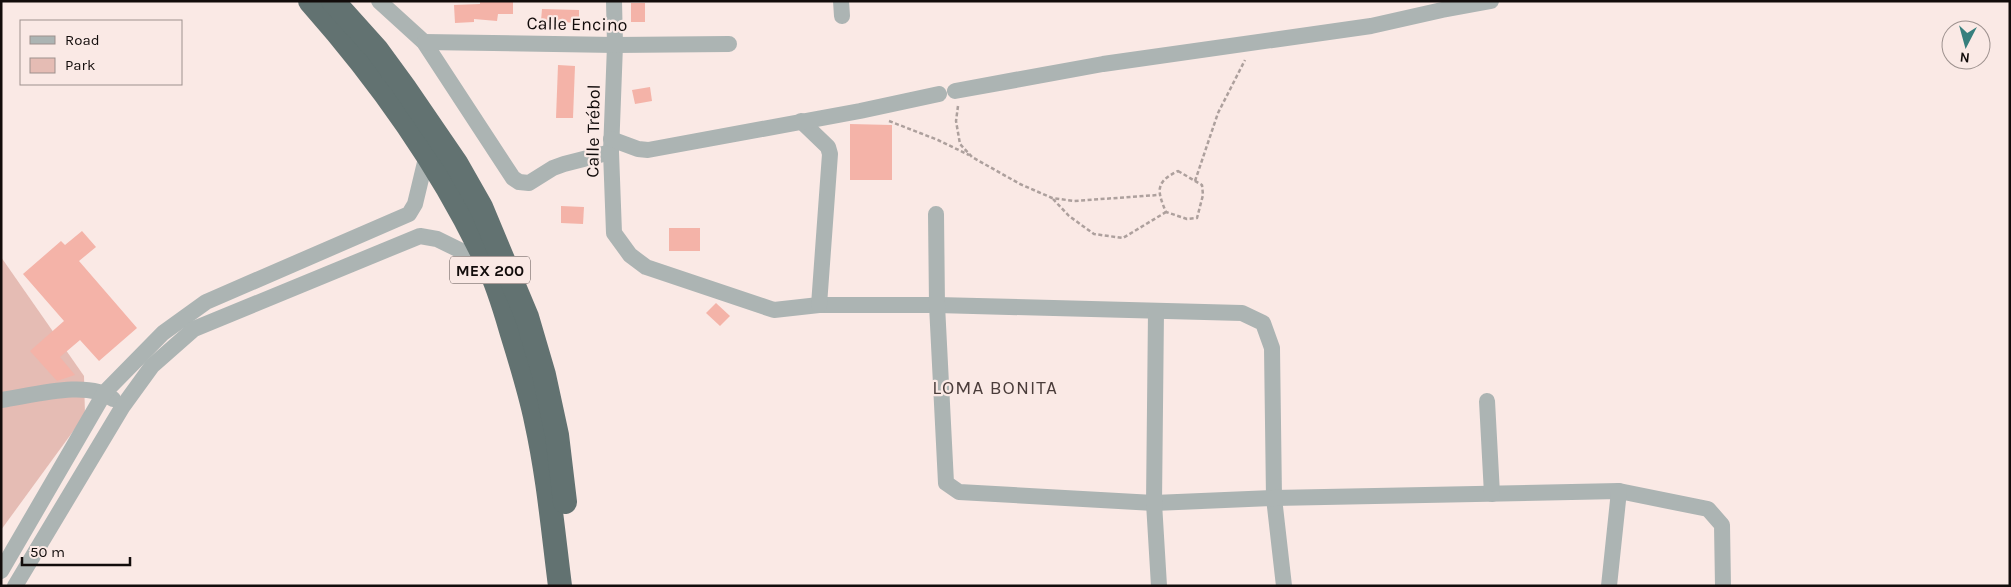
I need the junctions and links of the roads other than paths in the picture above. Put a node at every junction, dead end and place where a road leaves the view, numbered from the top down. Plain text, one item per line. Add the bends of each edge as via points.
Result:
1 (310, 1) edge
2 (333, 1) edge
3 (379, 1) edge
4 (614, 1) edge
5 (1491, 1) edge
6 (424, 42) junction
7 (729, 44) dead end
8 (615, 45) junction
9 (801, 121) junction
10 (611, 146) junction
11 (427, 154) junction
12 (410, 214) junction
13 (936, 214) dead end
14 (420, 236) junction
15 (488, 264) junction
16 (819, 305) junction
17 (937, 305) junction
18 (1156, 311) junction
19 (105, 392) junction
20 (1, 400) edge
21 (1486, 401) dead end
22 (123, 406) junction
23 (1619, 491) junction
24 (1492, 494) junction
25 (1274, 498) junction
26 (1154, 503) junction
27 (1, 572) edge
28 (15, 586) edge
29 (560, 586) edge
30 (576, 586) edge
31 (1159, 586) edge
32 (1284, 586) edge
33 (1609, 586) edge
34 (1723, 586) edge

1 - 11 highway, MEX 200 via 406,121
2 - 30 highway, MEX 200 via 377,50 456,163 481,207 503,258 527,317 544,375 557,435
3 - 6 street
4 - 8 street, Calle Trébol
5 - 9 street via 1371,26 1103,64
6 - 8 street, Calle Encino
6 - 10 street via 513,178 519,182 529,183 553,168
7 - 8 street, Calle Encino
8 - 10 street, Calle Trébol
9 - 10 street via 648,150
9 - 16 street via 828,147 830,154
10 - 16 street, Calle Trébol via 614,234 630,255 646,267 774,310
11 - 12 street
11 - 15 highway, MEX 200
12 - 14 street
12 - 19 street via 206,302 163,332
13 - 17 street
14 - 15 street via 438,239
14 - 22 street via 194,329 152,366
15 - 29 highway, MEX 200 via 506,313 536,422
16 - 17 street, Calle Trébol
17 - 18 street, Calle Trébol
17 - 26 street via 946,483 959,492
18 - 25 street, Calle Trébol via 1242,313 1264,323 1272,348
18 - 26 street
19 - 20 street via 73,390
19 - 22 street
19 - 27 street
21 - 24 street
22 - 28 street
23 - 24 street
23 - 33 street
23 - 34 street via 1708,509 1722,525
24 - 25 street
25 - 26 street
25 - 32 street, Calle Trébol
26 - 31 street

